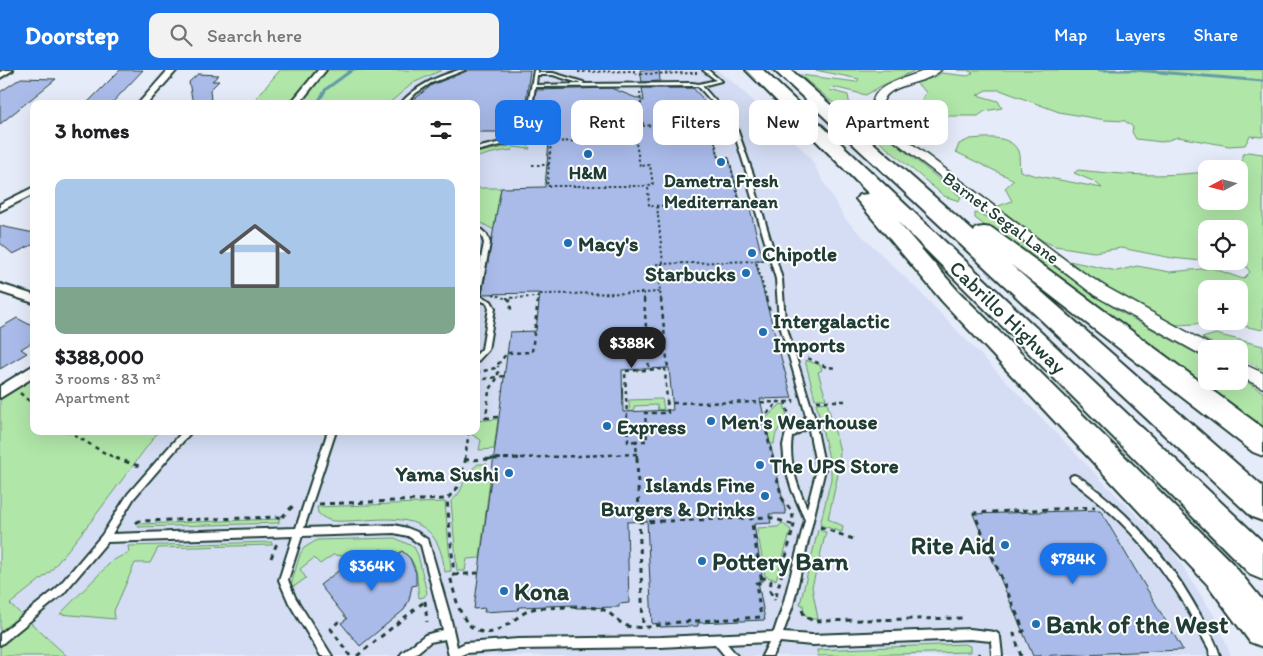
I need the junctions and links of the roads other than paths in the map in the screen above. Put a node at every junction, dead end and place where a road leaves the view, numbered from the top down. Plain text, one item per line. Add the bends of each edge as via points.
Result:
1 (9, 70) edge
2 (174, 70) edge
3 (322, 70) edge
4 (463, 70) edge
5 (754, 70) edge
6 (782, 70) edge
7 (936, 70) edge
8 (706, 71) edge
9 (536, 72) edge
10 (0, 76) edge
11 (573, 80) junction
12 (696, 84) junction
13 (590, 85) junction
14 (534, 86) junction
15 (812, 97) junction
16 (145, 100) edge
17 (297, 100) edge
18 (406, 100) edge
19 (785, 100) edge
20 (818, 132) edge
21 (818, 139) edge
22 (480, 149) edge
23 (30, 192) edge
24 (0, 208) edge
25 (480, 231) edge
26 (480, 280) edge
27 (0, 288) edge
28 (30, 298) edge
29 (480, 298) edge
30 (1198, 346) edge
31 (480, 355) edge
32 (30, 373) edge
33 (1248, 373) edge
34 (1263, 381) edge
35 (4, 390) edge
36 (810, 416) junction
37 (184, 435) edge
38 (331, 435) edge
39 (1263, 444) edge
40 (1074, 478) dead end
41 (1263, 507) edge
42 (1216, 519) junction
43 (810, 520) junction
44 (301, 530) junction
45 (105, 538) junction
46 (1263, 564) edge
47 (1263, 578) edge
48 (1263, 629) edge
49 (449, 633) junction
50 (777, 637) junction
51 (0, 640) edge
52 (716, 640) junction
53 (453, 655) edge
54 (327, 656) edge
55 (405, 656) edge
56 (732, 656) edge
57 (767, 656) edge
58 (997, 656) edge
59 (1215, 656) edge

1 - 10 street
2 - 16 street
3 - 17 street
4 - 18 lane via 424,84
5 - 19 highway, Cabrillo Highway
6 - 15 highway, Cabrillo Highway
7 - 30 street, Barnet Segal Lane via 897,84 880,98 876,111 887,130 1085,281
8 - 12 lane via 719,81
9 - 11 lane
9 - 14 lane
11 - 12 lane via 683,78
11 - 13 lane
12 - 13 lane
12 - 36 lane via 734,126 779,279 782,322
13 - 14 lane
14 - 22 lane via 525,135
15 - 39 highway via 972,224
15 - 41 highway, Cabrillo Highway
20 - 42 highway, Cabrillo Highway
21 - 48 highway via 934,278 1215,569
23 - 24 street
25 - 26 lane via 487,242
27 - 28 street
29 - 31 lane via 489,302 492,308 485,350
32 - 35 street
33 - 34 street
36 - 43 lane via 821,476
36 - 43 lane via 802,427 789,435 786,448 796,494
37 - 45 lane via 131,496
38 - 44 lane
40 - 59 lane via 1100,495 1140,535 1180,588
42 - 46 highway, Cabrillo Highway
42 - 47 highway
43 - 50 lane
44 - 45 lane
44 - 49 lane via 394,529 416,535 425,543 431,560
44 - 54 lane via 283,580
45 - 51 lane via 60,591
49 - 53 lane
49 - 55 lane via 428,638
50 - 52 lane
50 - 57 lane
50 - 58 lane via 812,640 970,634 995,637
52 - 53 lane via 518,644 465,648
52 - 56 lane

